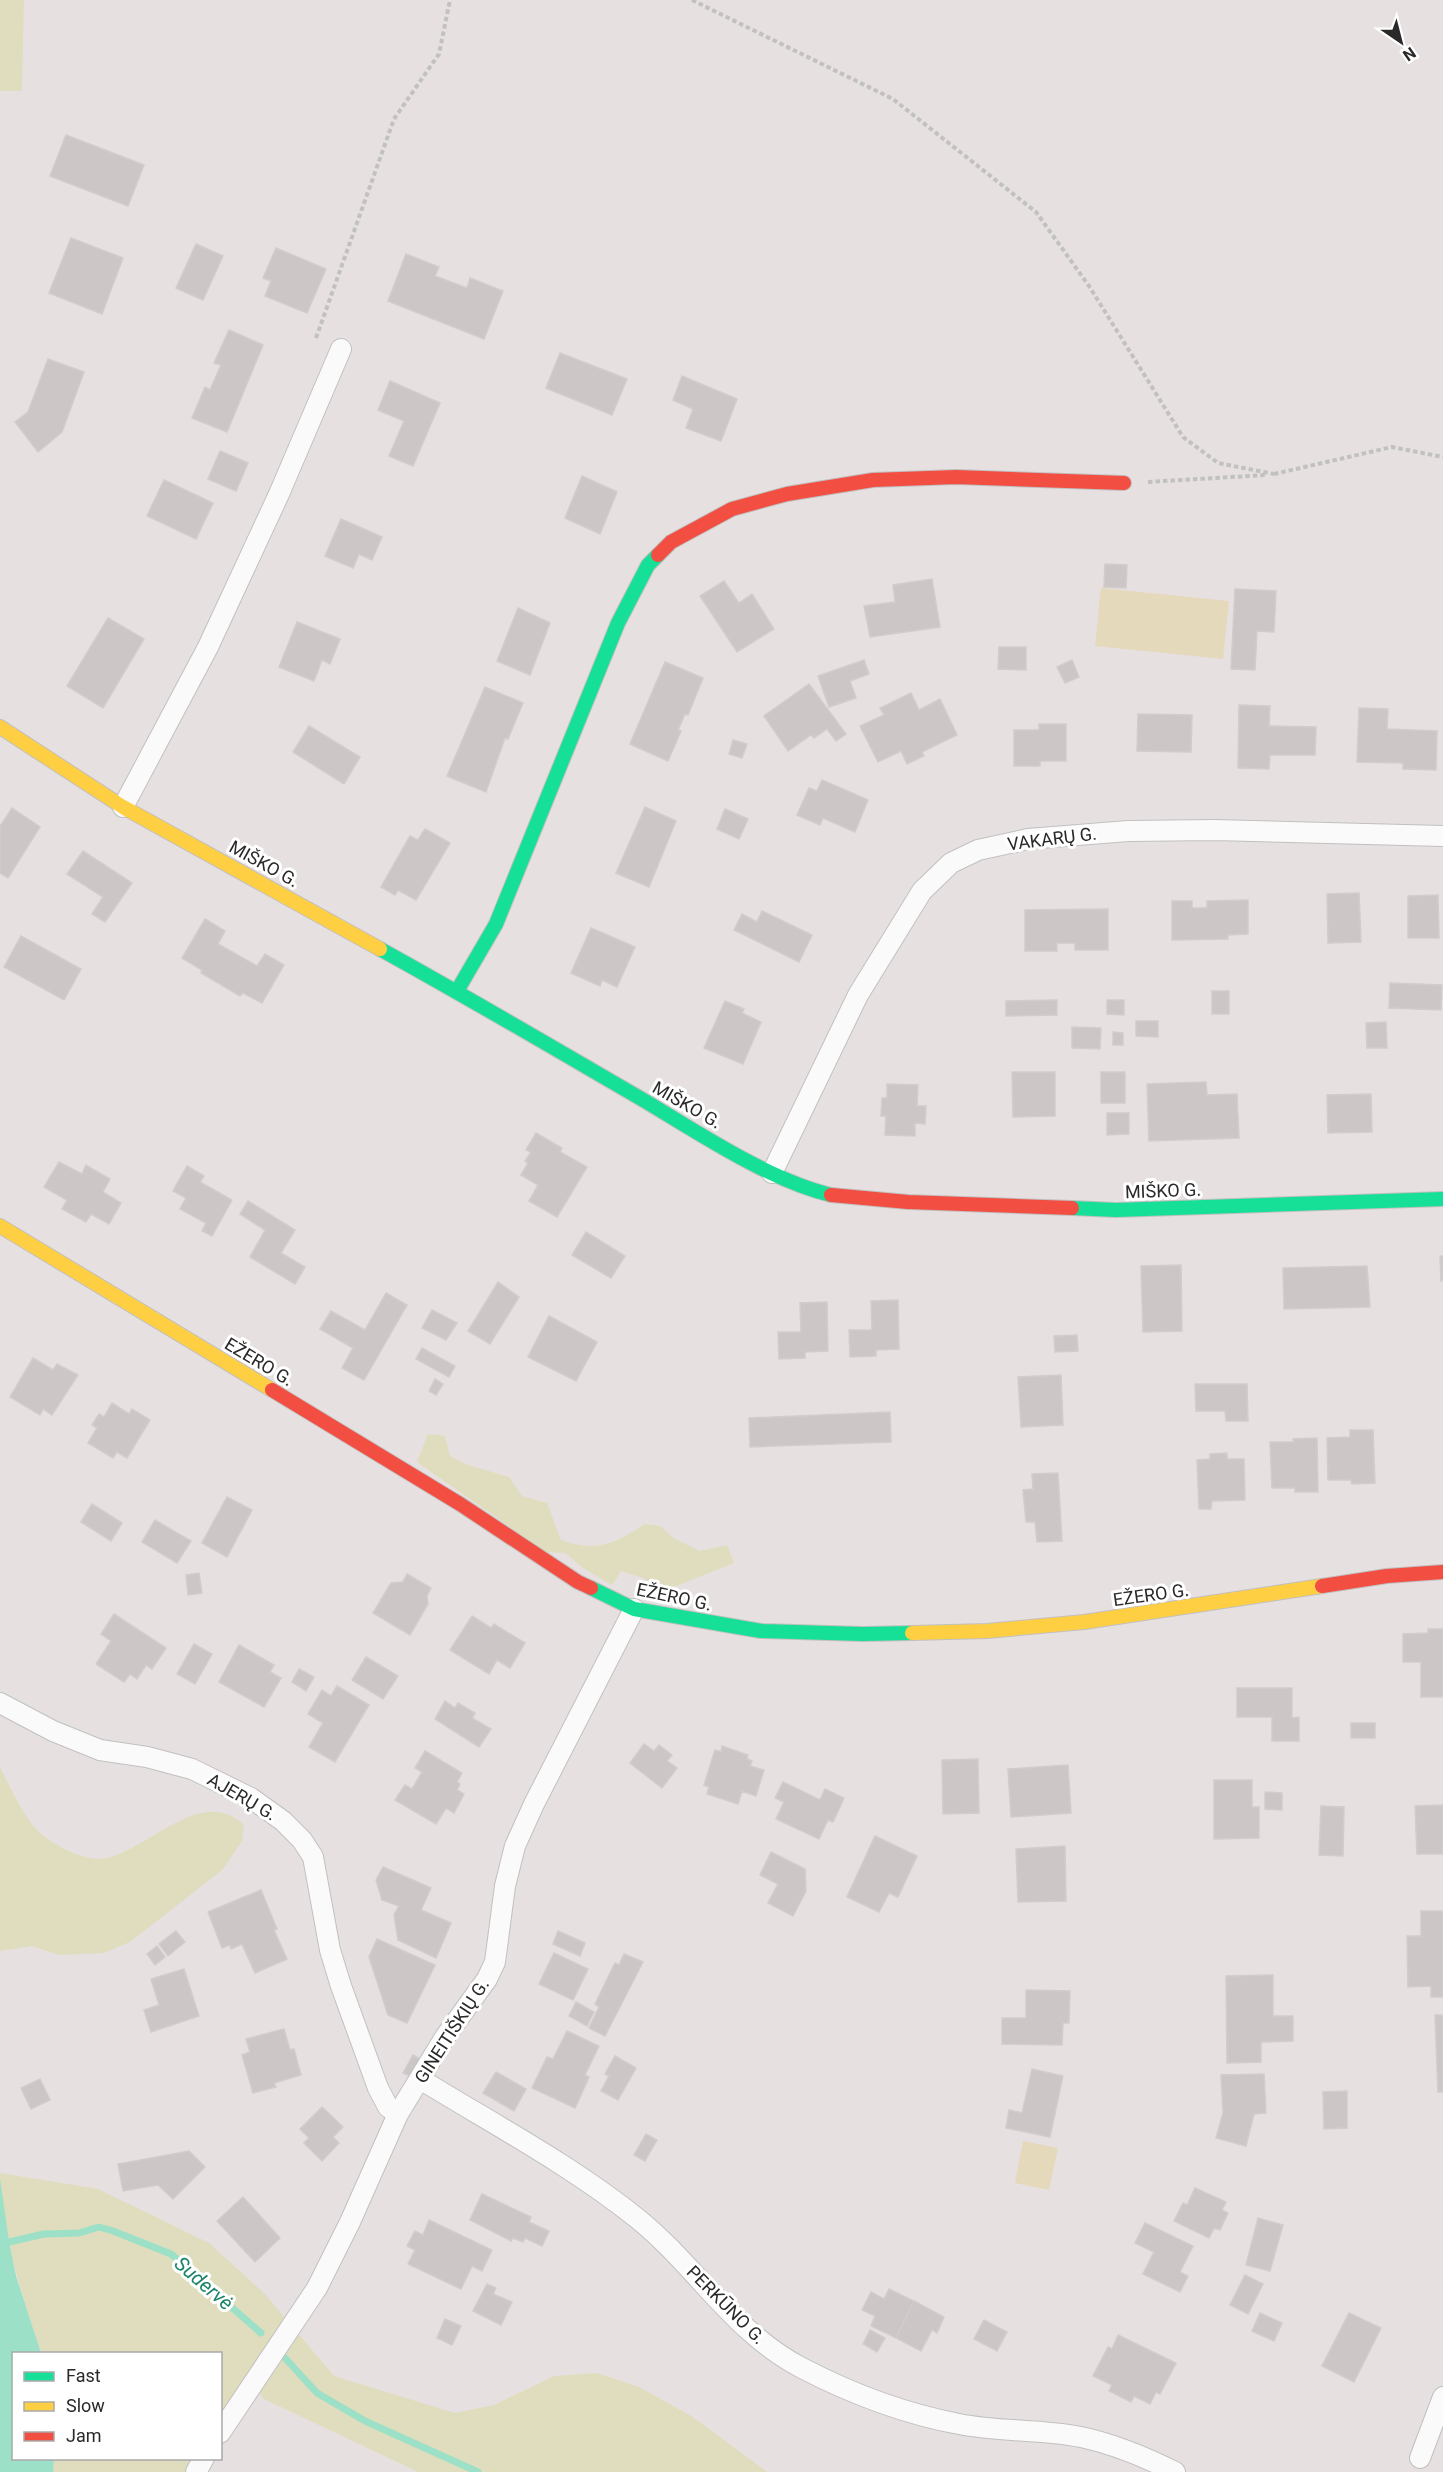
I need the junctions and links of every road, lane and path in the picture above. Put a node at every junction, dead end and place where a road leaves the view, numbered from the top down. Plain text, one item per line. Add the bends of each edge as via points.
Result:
1 (450, 0) edge
2 (692, 0) edge
3 (316, 338) dead end
4 (341, 349) dead end
5 (1443, 457) edge
6 (1274, 474) junction
7 (1124, 483) joint
8 (0, 727) edge
9 (123, 807) junction
10 (1443, 836) edge
11 (457, 991) junction
12 (772, 1173) junction
13 (1443, 1199) edge
14 (0, 1226) edge
15 (1443, 1572) edge
16 (634, 1609) junction
17 (0, 1703) edge
18 (420, 2079) junction
19 (398, 2114) junction
20 (1443, 2397) edge
21 (222, 2430) edge
22 (1420, 2458) dead end
23 (1175, 2472) edge

1 - 3 path via 439,54 394,119
2 - 6 path via 893,99 1036,213 1089,285 1183,437 1218,463
4 - 9 street via 208,647
5 - 6 path via 1392,447
6 - 7 path
7 - 11 street via 956,477 873,480 787,494 732,510 671,542 648,565 618,623 496,924
8 - 9 street, MIŠKO G.
9 - 11 street, MIŠKO G.
10 - 12 street, VAKARŲ G. via 1128,831 1028,839 978,850 951,863 922,891 858,994
11 - 12 street, MIŠKO G.
12 - 13 street, MIŠKO G. via 831,1195 908,1202 1116,1210
14 - 16 street, EŽERO G. via 460,1504 578,1582
15 - 16 street, EŽERO G. via 1387,1576 1095,1621 987,1631 761,1631
16 - 18 street, GINEITIŠKIŲ G. via 515,1846 495,1962 488,1979
17 - 19 street, AJERŲ G. via 52,1731 100,1750 192,1769 251,1798 290,1827 313,1857 330,1950 341,1986 378,2088 388,2107
18 - 19 street, GINEITIŠKIŲ G.
18 - 23 street, PERKŪNO G. via 572,2173 638,2219 686,2264 741,2325 764,2345 801,2367 892,2406 960,2424 1081,2437 1139,2454
19 - 21 street, GINEITIŠKIŲ G. via 317,2288
20 - 22 street

